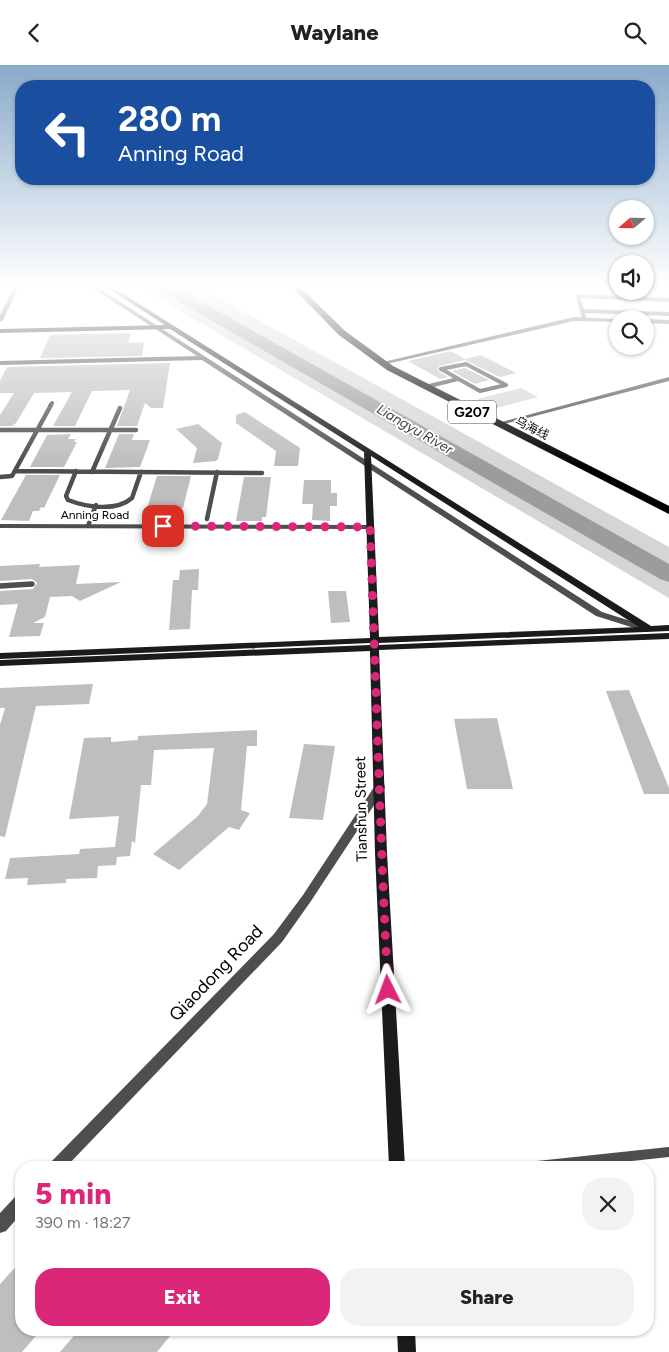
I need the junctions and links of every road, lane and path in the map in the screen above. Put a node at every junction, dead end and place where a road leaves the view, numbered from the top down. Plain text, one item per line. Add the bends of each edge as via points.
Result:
1 (184, 345) edge
2 (202, 345) edge
3 (358, 345) edge
4 (460, 345) edge
5 (204, 358) junction
6 (382, 363) junction
7 (0, 364) edge
8 (458, 379) junction
9 (669, 379) edge
10 (425, 387) junction
11 (52, 403) dead end
12 (120, 408) dead end
13 (497, 424) junction
14 (0, 430) edge
15 (37, 430) junction
16 (110, 430) junction
17 (136, 430) dead end
18 (367, 450) junction
19 (367, 463) junction
20 (15, 471) junction
21 (76, 471) junction
22 (92, 471) junction
23 (141, 472) junction
24 (217, 472) junction
25 (262, 473) dead end
26 (0, 477) edge
27 (96, 505) junction
28 (669, 511) edge
29 (207, 519) dead end
30 (0, 526) edge
31 (88, 526) junction
32 (370, 527) junction
33 (32, 584) dead end
34 (0, 586) edge
35 (669, 628) edge
36 (649, 629) junction
37 (664, 636) edge
38 (669, 642) edge
39 (374, 644) junction
40 (0, 656) edge
41 (0, 663) edge
42 (380, 787) junction
43 (669, 1152) edge
44 (62, 1161) edge
45 (397, 1161) edge
46 (584, 1161) edge
47 (15, 1209) edge
48 (0, 1225) edge
49 (406, 1336) edge
50 (407, 1352) edge

1 - 5 street
2 - 18 main road
3 - 6 highway, 乌海线 / G207
4 - 6 street
5 - 7 street
5 - 19 street
6 - 10 highway, 乌海线 / G207
8 - 8 lane via 441,369 466,363 506,385 480,391
8 - 10 lane
9 - 13 street
10 - 13 highway, 乌海线 / G207
11 - 15 lane
12 - 16 lane
13 - 28 highway, 乌海线 / G207
14 - 15 lane
15 - 16 lane
15 - 20 lane
16 - 17 lane
16 - 22 lane
18 - 19 main road, Tianshun Street
18 - 36 main road
19 - 32 main road, Tianshun Street
19 - 36 street via 599,614
20 - 21 lane
20 - 26 lane via 12,476
21 - 22 lane
21 - 27 lane via 66,496 86,505
22 - 23 lane
23 - 24 lane
23 - 27 lane via 131,499
24 - 25 lane
24 - 29 lane
27 - 31 lane
30 - 31 street, Anning Road
31 - 32 street, Anning Road
32 - 39 main road, Tianshun Street
33 - 34 lane
35 - 36 main road
36 - 37 main road
36 - 39 main road
37 - 38 main road
37 - 39 main road
39 - 40 main road
39 - 41 main road
39 - 42 main road, Tianshun Street
42 - 44 street, Qiaodong Road via 278,938
42 - 45 main road, Tianshun Street
43 - 46 lane
47 - 48 street
49 - 50 main road

